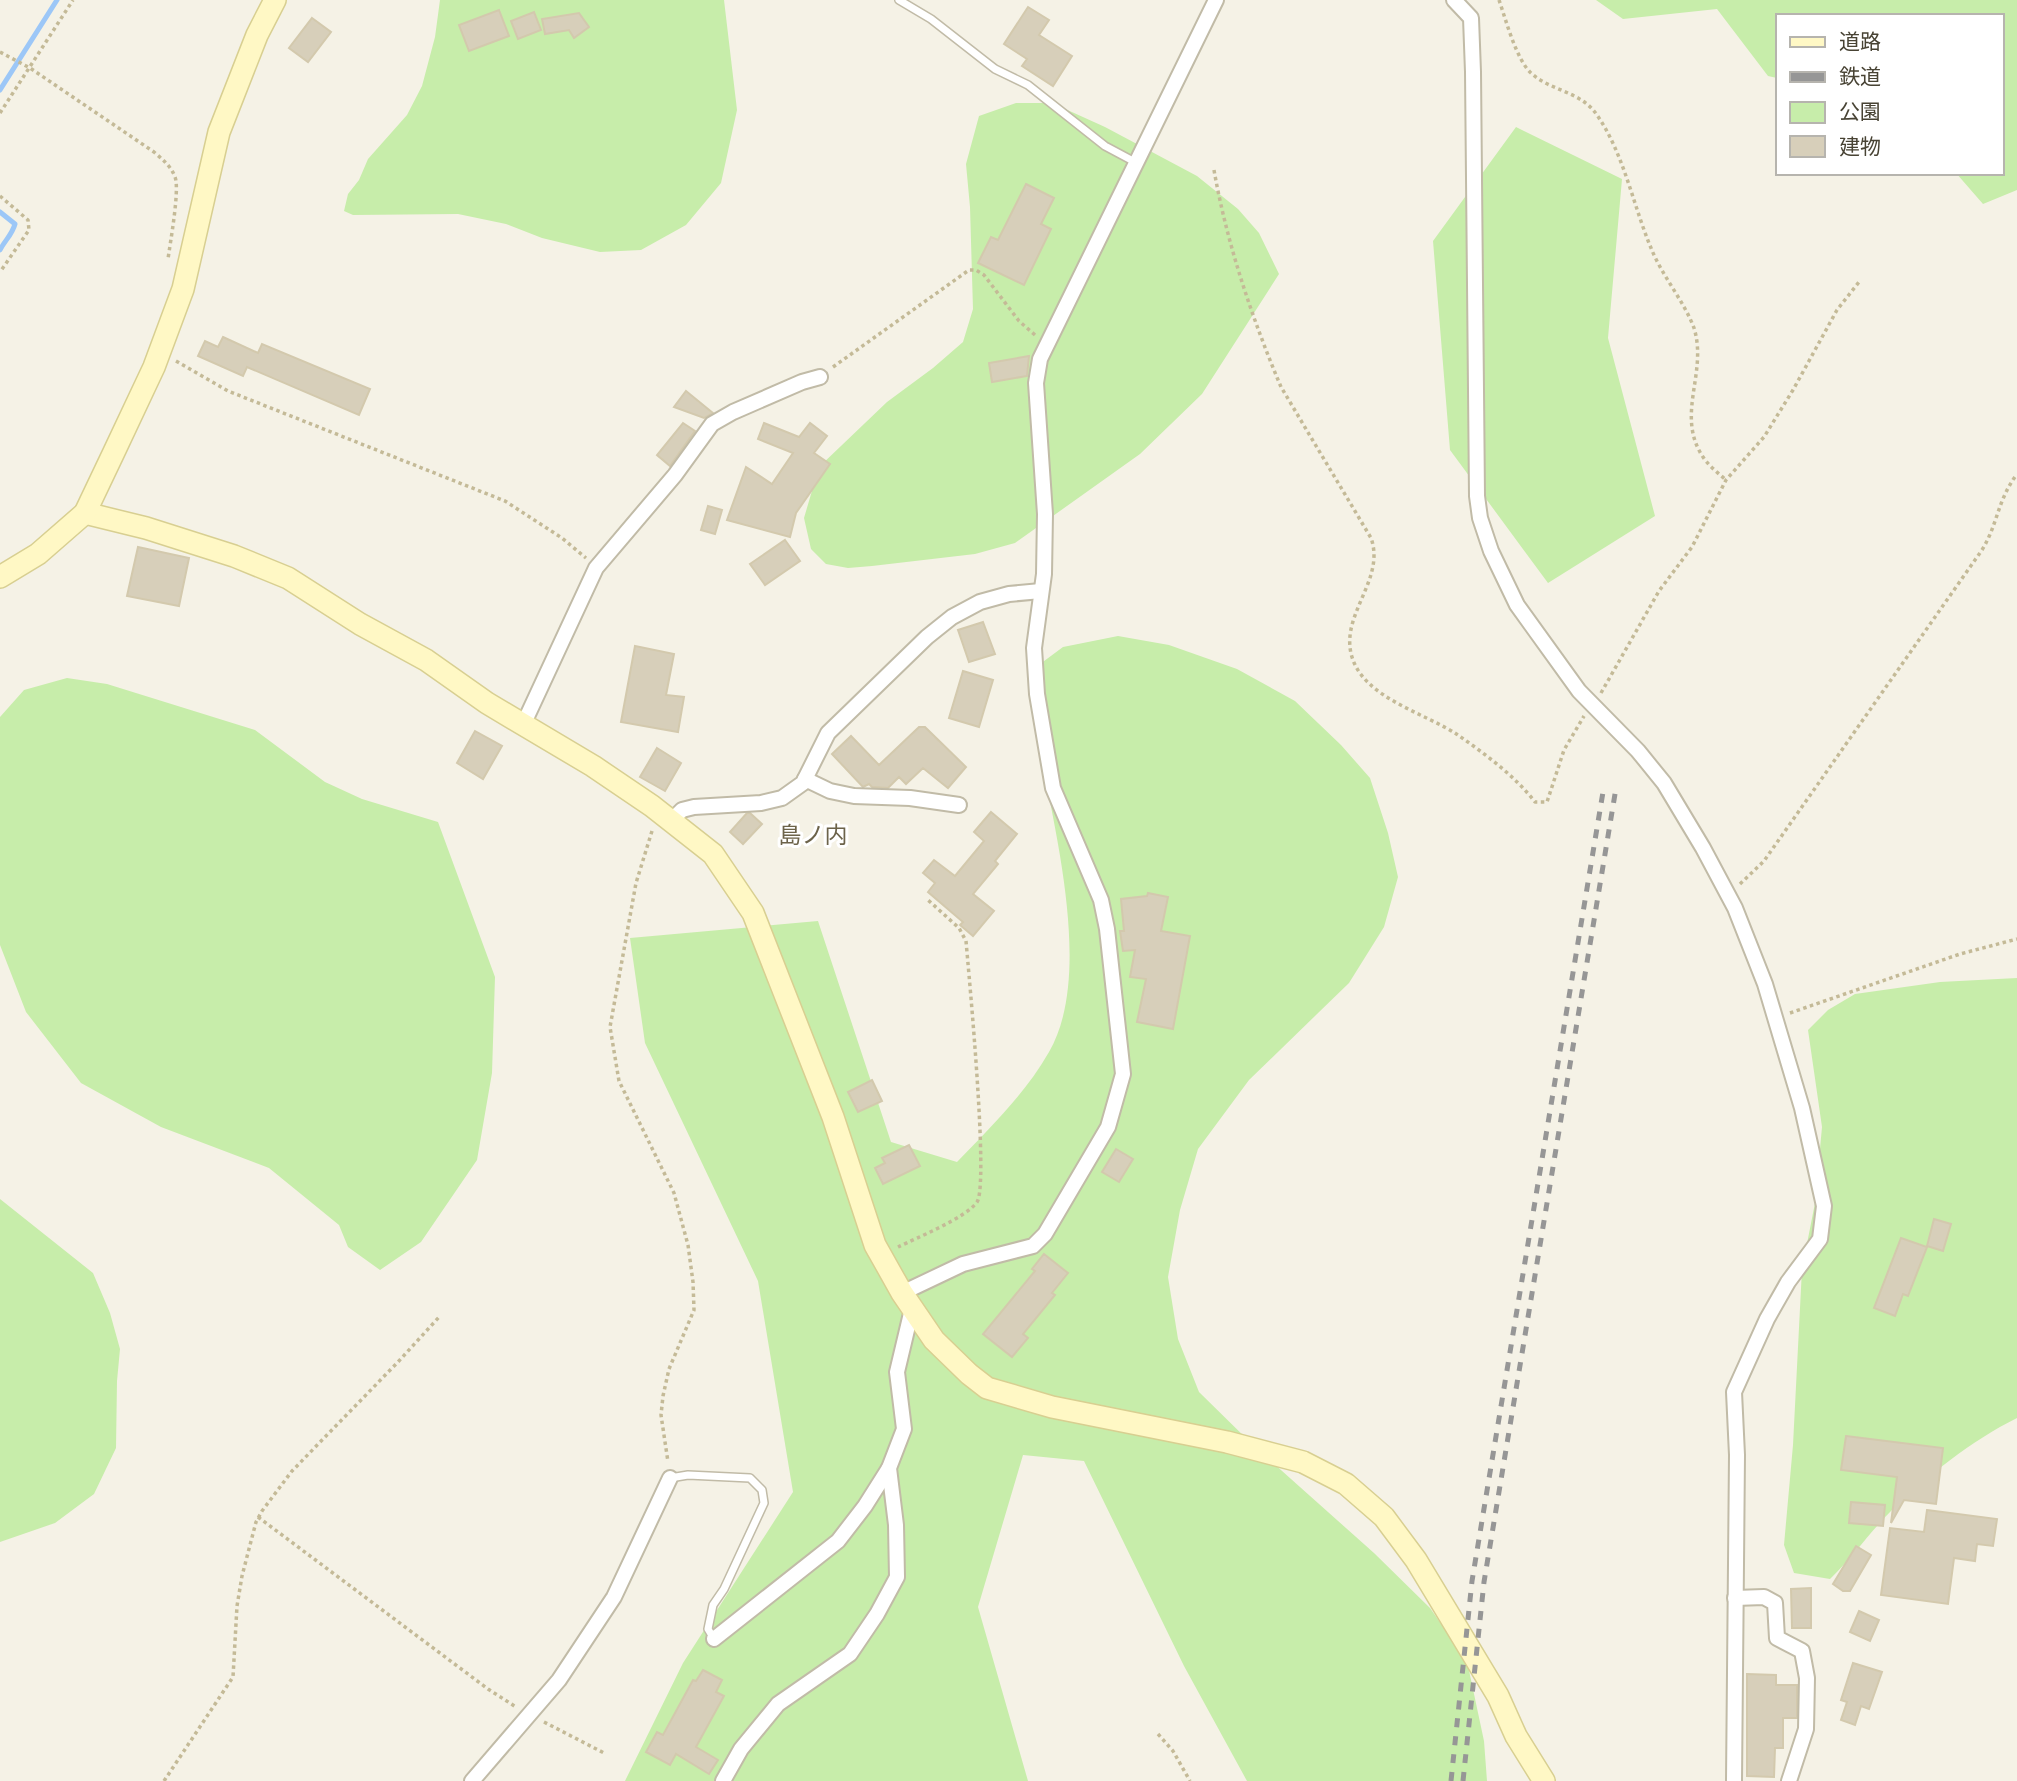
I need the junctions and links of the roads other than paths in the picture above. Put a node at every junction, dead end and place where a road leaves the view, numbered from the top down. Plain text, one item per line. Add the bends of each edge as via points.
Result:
1 (275, 0) edge
2 (900, 0) edge
3 (1216, 0) edge
4 (1454, 0) edge
5 (1135, 162) junction
6 (820, 377) road end
7 (85, 513) junction
8 (0, 577) edge
9 (1041, 591) junction
10 (523, 724) junction
11 (805, 779) junction
12 (959, 804) dead end
13 (666, 817) junction
14 (907, 1301) junction
15 (890, 1468) junction
16 (670, 1478) joint
17 (1735, 1598) junction
18 (713, 1639) joint
19 (472, 1781) edge
20 (723, 1781) edge
21 (1544, 1781) edge
22 (1734, 1781) edge
23 (1789, 1781) edge

1 - 7 street via 219,132 183,289
2 - 5 lane via 995,69 1028,85 1105,146
3 - 5 street
4 - 17 street via 1471,18 1480,518 1517,605 1579,691 1664,783 1727,894 1765,984 1802,1108 1824,1206 1820,1239 1767,1319 1734,1392
5 - 9 street via 1040,359 1036,383 1045,514
6 - 10 street via 712,424 596,568
7 - 8 street via 38,554
7 - 10 street via 234,556 288,578
9 - 11 street via 980,602 952,617 828,733
9 - 14 street via 1034,648 1045,747 1053,788 1101,900 1123,1074 1108,1126 1045,1234 1033,1245 963,1264
10 - 13 street
11 - 12 street via 854,796
11 - 13 street via 782,798 694,807
13 - 14 street via 713,854 753,913 881,1256
14 - 15 street via 897,1372 904,1429
14 - 21 street via 934,1340 988,1388 1040,1404 1227,1441 1303,1462 1346,1484 1384,1517 1416,1560
15 - 18 street via 838,1541
15 - 20 street via 897,1577 850,1654 778,1704 741,1749
16 - 18 lane via 750,1478 762,1490 764,1503 713,1605 708,1629
16 - 19 street via 614,1597 559,1680
17 - 22 street
17 - 23 street via 1764,1597 1775,1603 1777,1639 1802,1651 1807,1729

